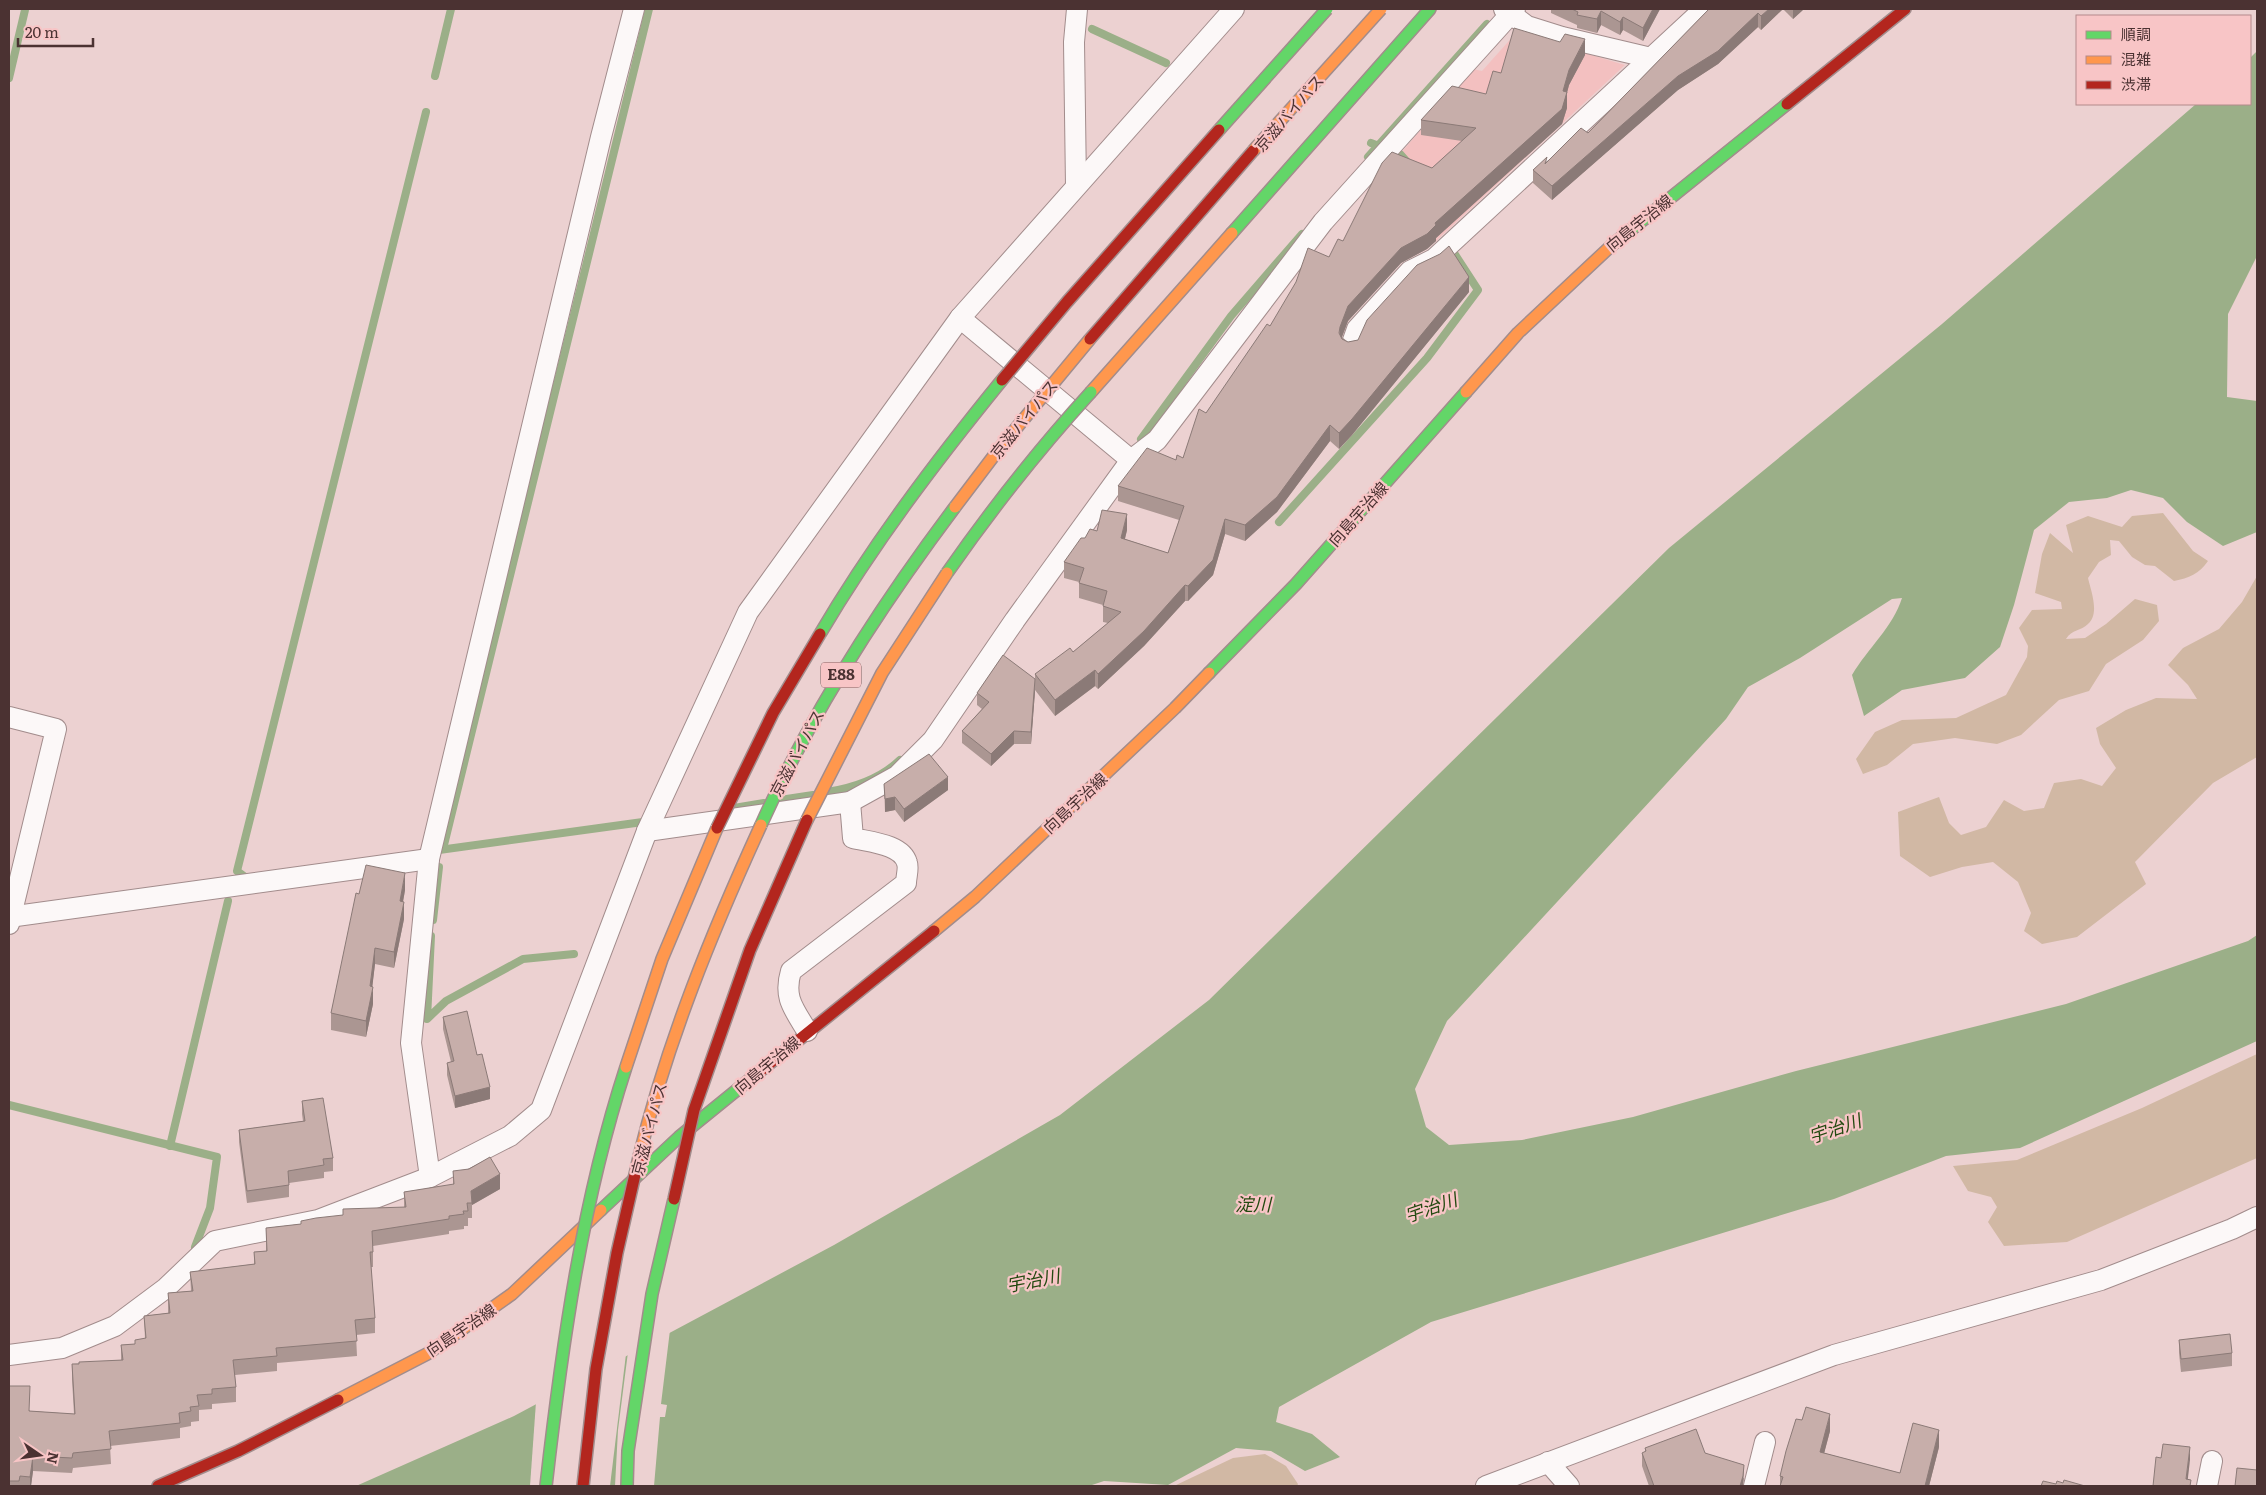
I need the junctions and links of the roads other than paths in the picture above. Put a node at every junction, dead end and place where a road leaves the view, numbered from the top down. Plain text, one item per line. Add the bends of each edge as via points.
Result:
1 (634, 9) edge
2 (1077, 9) edge
3 (1234, 9) edge
4 (1327, 9) edge
5 (1381, 9) edge
6 (1430, 9) edge
7 (1704, 9) edge
8 (1905, 9) edge
9 (1510, 11) edge
10 (1652, 58) junction
11 (1076, 186) junction
12 (960, 318) junction
13 (1351, 346) edge
14 (1131, 460) junction
15 (9, 717) edge
16 (850, 802) junction
17 (647, 831) junction
18 (429, 859) junction
19 (9, 919) edge
20 (807, 1031) junction
21 (430, 1177) junction
22 (2257, 1217) edge
23 (9, 1356) edge
24 (1765, 1442) dead end
25 (2212, 1461) dead end
26 (1548, 1462) junction
27 (158, 1486) edge
28 (546, 1486) edge
29 (584, 1486) edge
30 (626, 1486) edge
31 (1486, 1486) edge
32 (1569, 1486) edge
33 (1754, 1486) edge
34 (2207, 1486) edge

1 - 18 street
2 - 11 street via 1074,42
3 - 11 street
4 - 28 main road, E88, bridge via 992,391 917,487 867,558 763,730 678,916 656,973 610,1118 575,1270 556,1384
5 - 29 main road, 京滋バイパス / E88, bridge via 1025,416 950,512 884,607 831,690 790,763 738,870 707,944 648,1127 627,1209 599,1346
6 - 30 main road, bridge via 1062,424 969,541 882,673 806,822 750,950 694,1110 652,1294 628,1451
7 - 10 street
8 - 20 main road, 向島宇治線 via 1598,256 1518,333 1296,584 1175,708 975,897
9 - 10 street via 1527,26
9 - 14 street via 1323,222 1157,440
10 - 13 street via 1434,259 1410,271 1357,329
11 - 12 street
12 - 14 street
12 - 17 street via 748,612
14 - 16 street via 933,740 897,776
15 - 19 street via 56,729
16 - 17 street
16 - 20 street via 852,838 902,853 908,864 906,883 791,971 788,999
17 - 21 street via 541,1110 510,1136
18 - 19 street
18 - 21 street via 411,1042
20 - 27 main road, 向島宇治線 via 679,1138 512,1294 450,1338 427,1354 238,1451
21 - 23 street via 318,1220 215,1240 166,1288 115,1326 62,1348
22 - 26 street via 2101,1280 1834,1355
24 - 33 street
25 - 34 street
26 - 31 street
26 - 32 street

